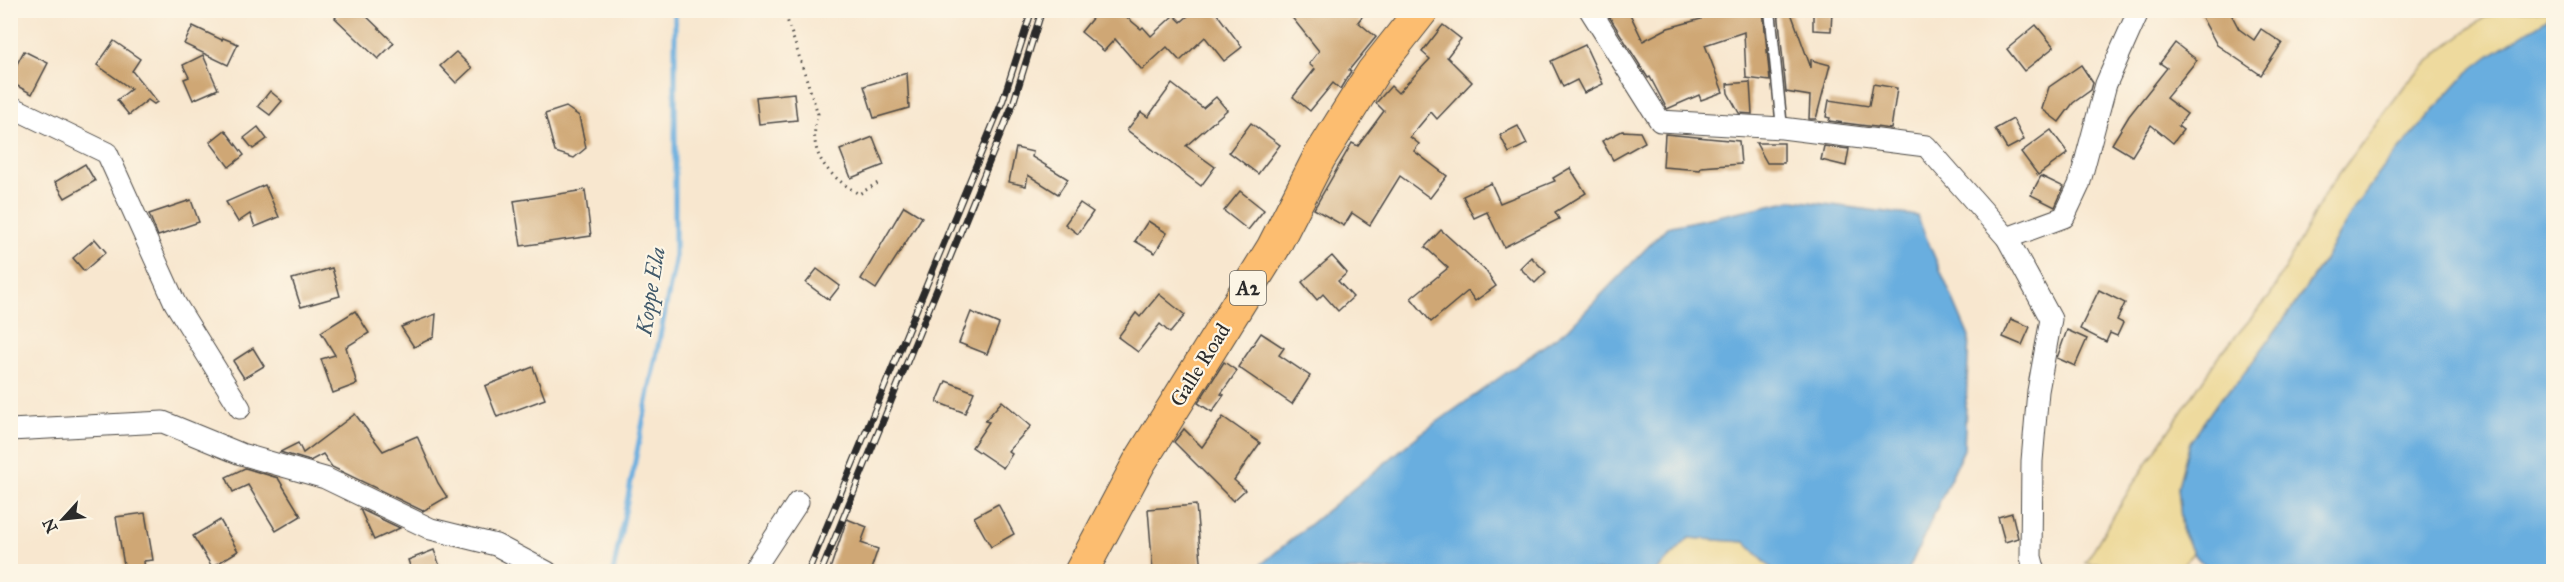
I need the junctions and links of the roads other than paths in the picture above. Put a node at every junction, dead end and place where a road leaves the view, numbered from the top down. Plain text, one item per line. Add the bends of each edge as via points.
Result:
1 (1422, 10) edge
2 (1590, 10) edge
3 (1770, 10) edge
4 (2139, 10) edge
5 (10, 106) edge
6 (1782, 128) junction
7 (2007, 238) junction
8 (240, 408) dead end
9 (10, 430) edge
10 (798, 502) dead end
11 (547, 572) edge
12 (752, 572) edge
13 (1081, 572) edge
14 (2035, 572) edge

1 - 13 highway, Galle Road / A2 via 1373,72 1319,158 1273,248 1139,463
2 - 6 street via 1660,121
3 - 6 lane
4 - 7 street via 2106,84 2079,185 2064,217
5 - 8 street via 107,153 175,303
6 - 7 street via 1926,146
7 - 14 street via 2051,320 2038,391 2032,461 2031,557
9 - 11 street via 163,422 241,454 325,478 431,529 496,545
10 - 12 street

